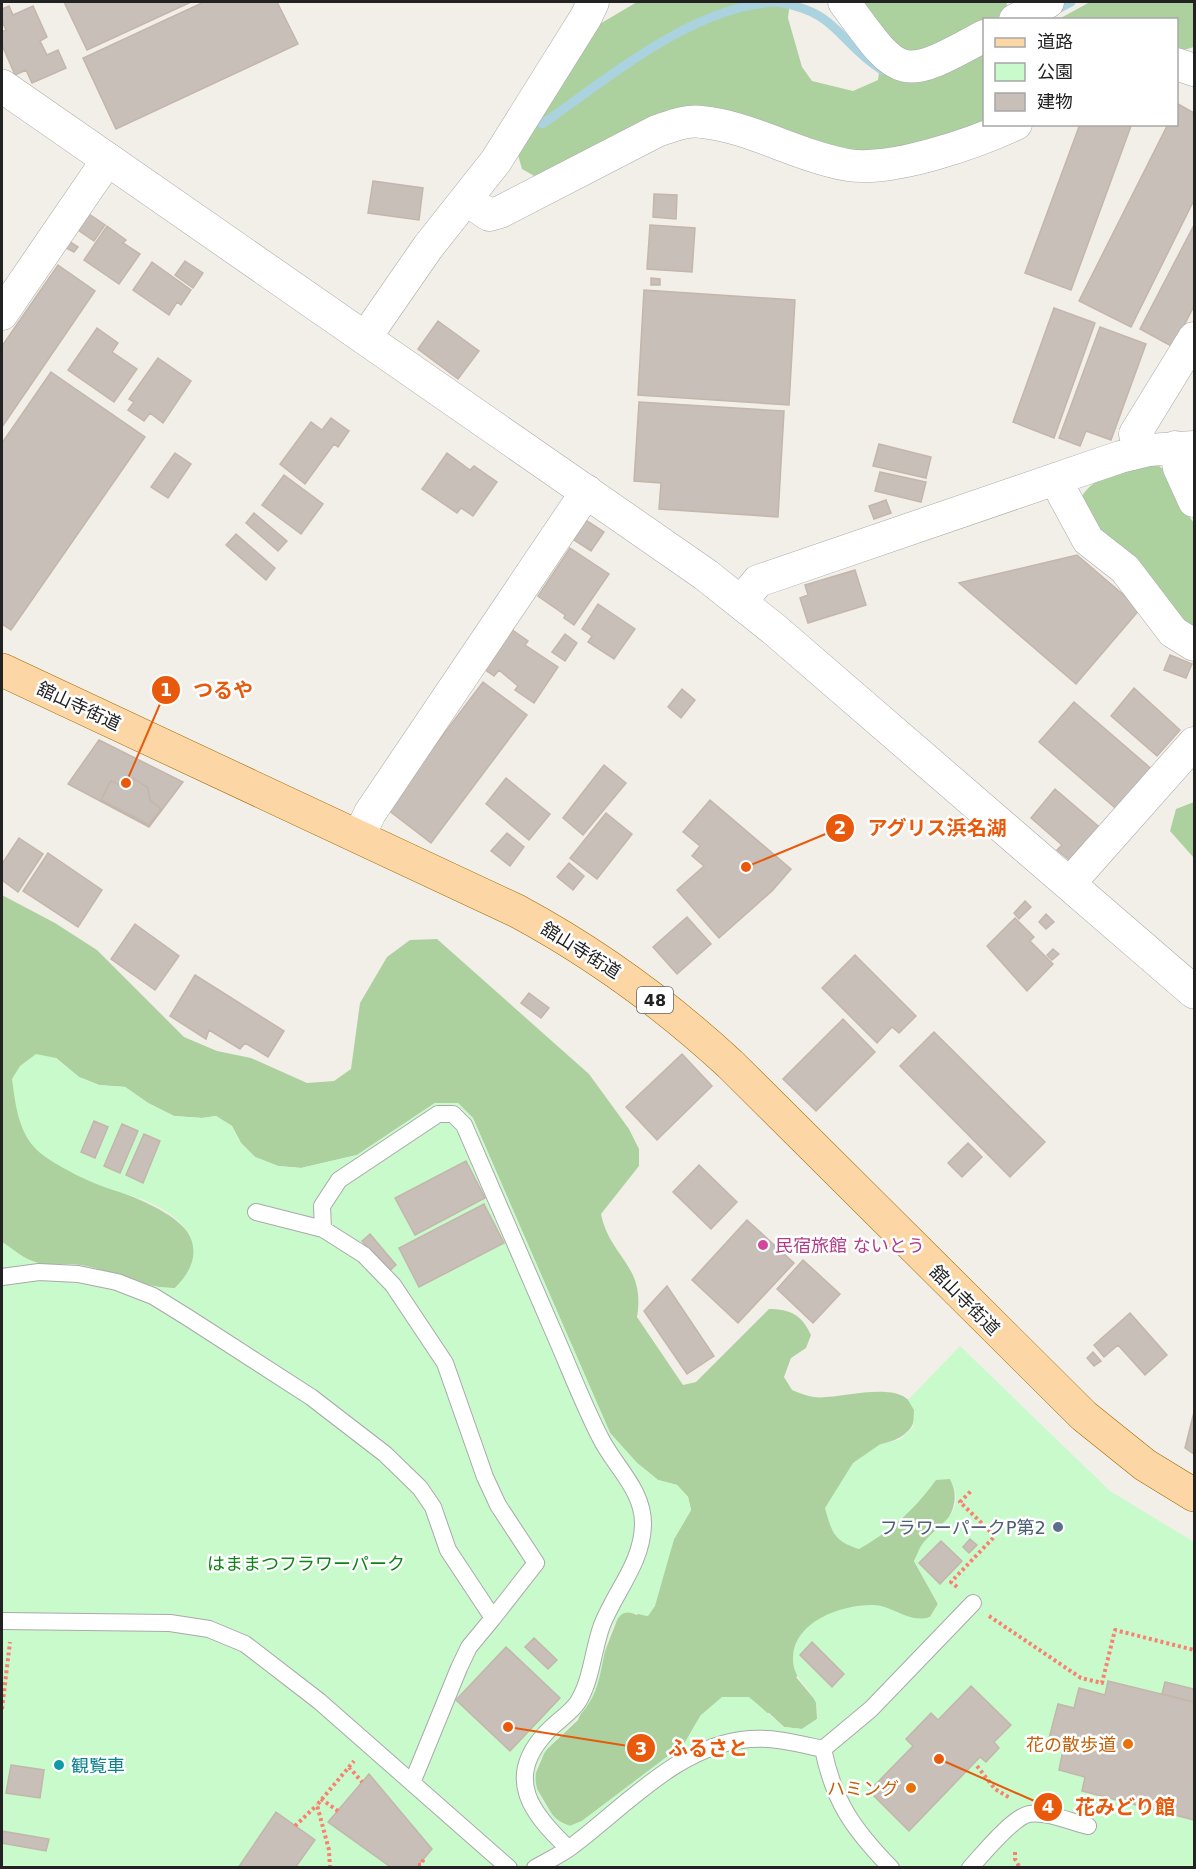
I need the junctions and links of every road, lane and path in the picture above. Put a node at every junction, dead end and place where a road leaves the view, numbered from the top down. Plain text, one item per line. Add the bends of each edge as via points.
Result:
1 (593, 2) edge
2 (844, 2) edge
3 (1048, 2) edge
4 (1019, 18) edge
5 (983, 37) edge
6 (1178, 65) edge
7 (1194, 70) edge
8 (2, 86) edge
9 (1012, 126) edge
10 (108, 159) junction
11 (466, 199) junction
12 (2, 314) edge
13 (365, 338) junction
14 (1194, 338) edge
15 (1185, 447) edge
16 (1140, 452) junction
17 (1058, 478) junction
18 (587, 491) junction
19 (1194, 501) edge
20 (741, 602) junction
21 (1194, 645) edge
22 (2, 670) edge
23 (1194, 743) edge
24 (359, 836) junction
25 (1069, 884) junction
26 (1194, 992) edge
27 (256, 1212) dead end
28 (323, 1229) junction
29 (2, 1277) edge
30 (972, 1490) dead end
31 (1194, 1495) edge
32 (973, 1602) junction
33 (493, 1617) junction
34 (7, 1621) edge
35 (1194, 1650) edge
36 (2, 1709) edge
37 (823, 1749) junction
38 (978, 1766) dead end
39 (349, 1767) dead end
40 (343, 1774) dead end
41 (362, 1782) dead end
42 (412, 1784) junction
43 (321, 1799) junction
44 (316, 1804) junction
45 (338, 1810) dead end
46 (1027, 1814) junction
47 (295, 1826) dead end
48 (1088, 1826) dead end
49 (568, 1848) junction
50 (424, 1858) dead end
51 (418, 1865) dead end
52 (330, 1868) edge
53 (509, 1868) edge
54 (535, 1868) edge
55 (891, 1868) edge
56 (970, 1868) edge

1 - 11 street via 496,161
2 - 5 street via 881,53 898,64 917,68 936,63
3 - 4 street
6 - 7 street
8 - 10 street
9 - 11 street via 975,141 875,166 825,160 702,122 679,123 500,212 489,215
10 - 12 street
10 - 13 street
11 - 13 street
13 - 18 street
14 - 16 street via 1135,434
15 - 16 street
15 - 19 street via 1179,468
16 - 17 street
17 - 20 street via 758,581
17 - 21 street via 1088,540 1125,568 1173,632
18 - 20 street
18 - 24 street via 370,813
20 - 25 street
22 - 24 main road, 舘山寺街道 / 48
23 - 25 street
24 - 31 main road, 舘山寺街道 / 48 via 556,932 664,1006 730,1064 1084,1416 1146,1465
25 - 26 street
27 - 28 lane
28 - 33 lane via 364,1255 393,1285 420,1322 445,1363 475,1452 498,1505 536,1563
28 - 49 lane via 322,1206 339,1180 438,1114 453,1114 464,1125 600,1438 640,1501 644,1523 641,1545 602,1625 585,1688 570,1712 536,1744 524,1774 524,1789 531,1803 547,1828
29 - 33 lane via 49,1272 117,1282 162,1301 311,1397 385,1454 420,1488 433,1507 448,1550
30 - 32 path via 960,1502 995,1536 951,1581
32 - 35 path via 1025,1643 1081,1678 1102,1683 1115,1630
32 - 37 lane via 871,1709
33 - 42 lane via 469,1647
34 - 36 path
34 - 42 lane via 170,1623 209,1629 245,1644 277,1668
37 - 49 lane via 751,1739 720,1744 691,1756
37 - 55 lane via 829,1776 853,1827
38 - 46 path via 995,1789
39 - 41 path
40 - 43 path
42 - 53 lane
43 - 44 path
43 - 45 path
44 - 47 path
44 - 52 path
46 - 48 lane
46 - 56 lane
49 - 54 lane
50 - 51 path

